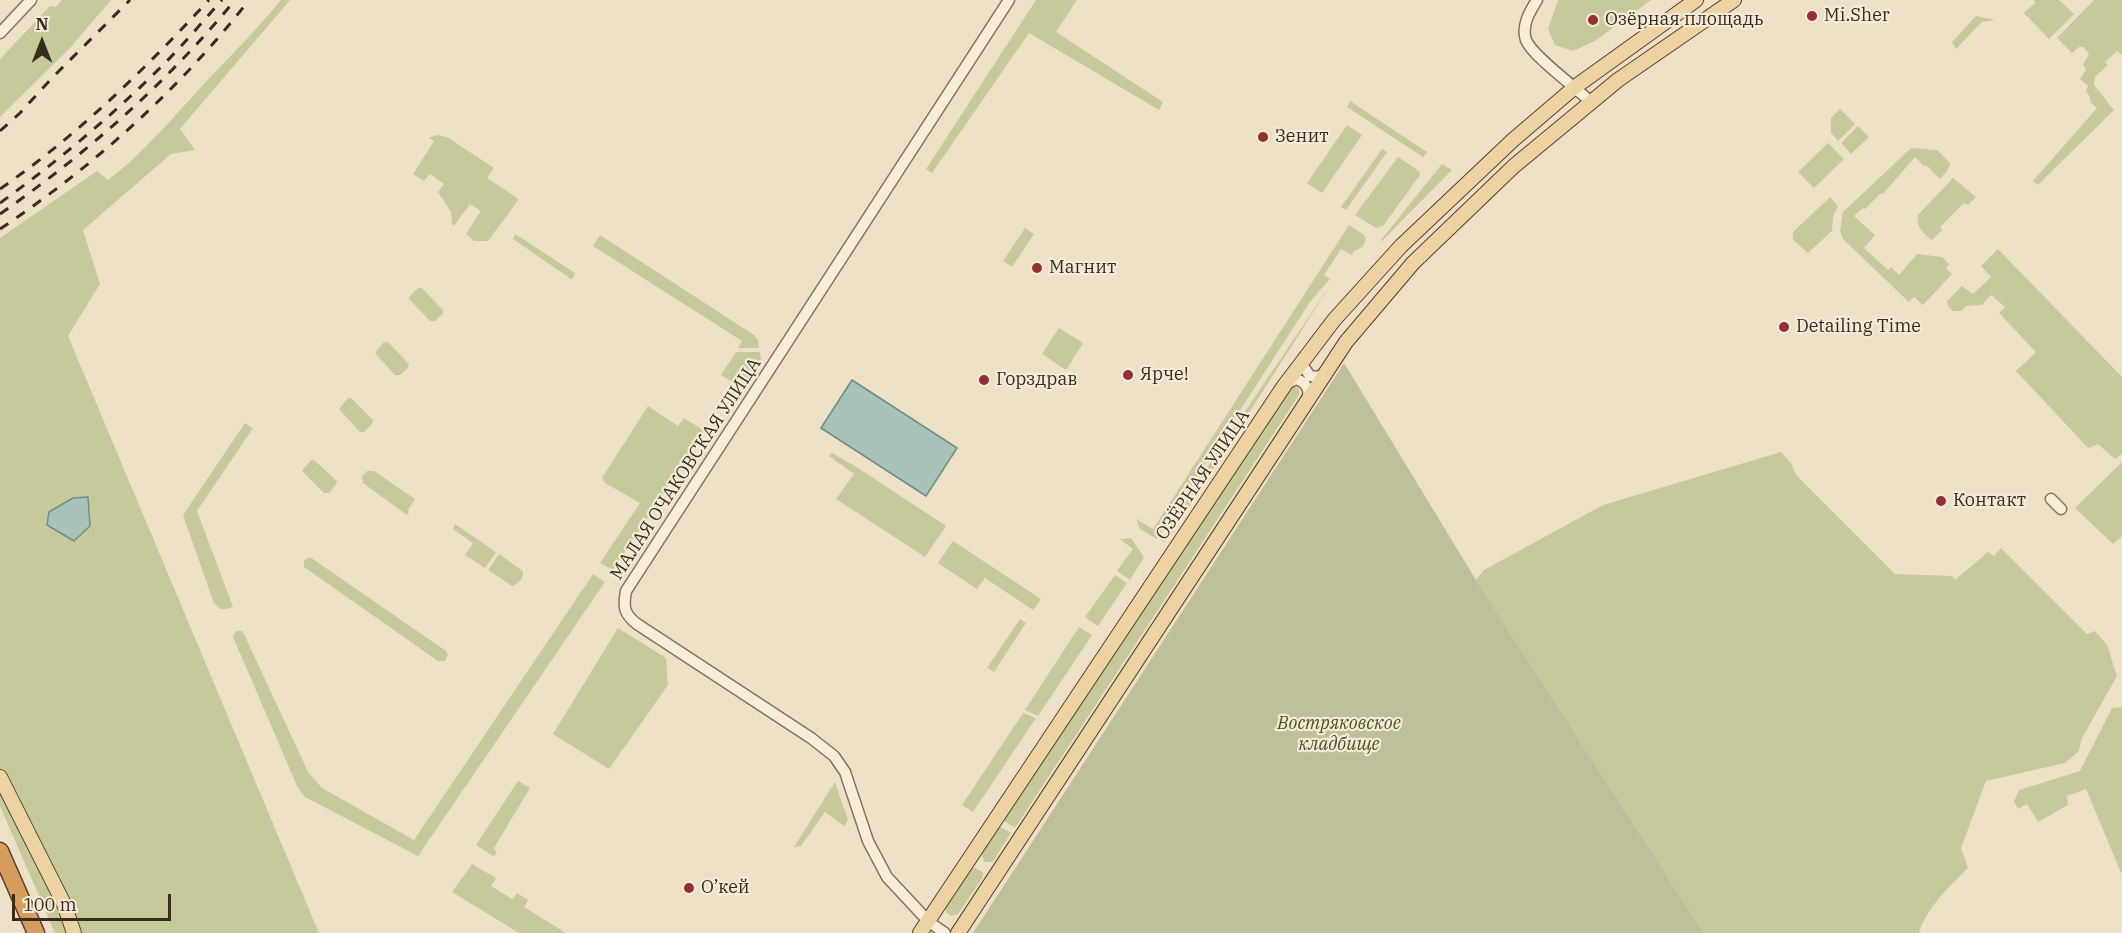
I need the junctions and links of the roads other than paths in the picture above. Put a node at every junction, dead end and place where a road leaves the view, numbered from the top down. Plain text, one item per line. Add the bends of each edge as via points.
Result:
1 (31, 0) edge
2 (1009, 0) edge
3 (1537, 0) edge
4 (1696, 0) edge
5 (1734, 0) edge
6 (0, 33) edge
7 (1575, 87) junction
8 (1588, 106) junction
9 (1306, 358) junction
10 (1326, 373) junction
11 (1284, 386) junction
12 (1307, 399) junction
13 (2050, 500) dead end
14 (2061, 509) dead end
15 (2, 780) edge
16 (0, 851) edge
17 (925, 927) edge
18 (38, 933) edge
19 (74, 933) edge
20 (945, 933) edge
21 (958, 933) edge

1 - 6 street
2 - 17 street, МАЛАЯ ОЧАКОВСКАЯ УЛИЦА via 626,591 624,602 627,616 637,624 834,756 845,772 880,866
3 - 7 street via 1528,16 1526,41
4 - 7 main road, ОЗЁРНАЯ УЛИЦА
5 - 8 main road via 1618,80
7 - 8 street
7 - 9 main road, ОЗЁРНАЯ УЛИЦА via 1401,246 1334,320
8 - 10 main road via 1514,166 1413,263 1346,342
9 - 10 street via 1303,366 1310,376
9 - 11 main road, ОЗЁРНАЯ УЛИЦА
10 - 12 main road
11 - 12 street via 1291,380 1300,380 1308,391
11 - 17 main road, ОЗЁРНАЯ УЛИЦА
12 - 21 main road
13 - 14 street
15 - 19 main road via 64,904
16 - 18 highway
17 - 20 street, МАЛАЯ ОЧАКОВСКАЯ УЛИЦА

